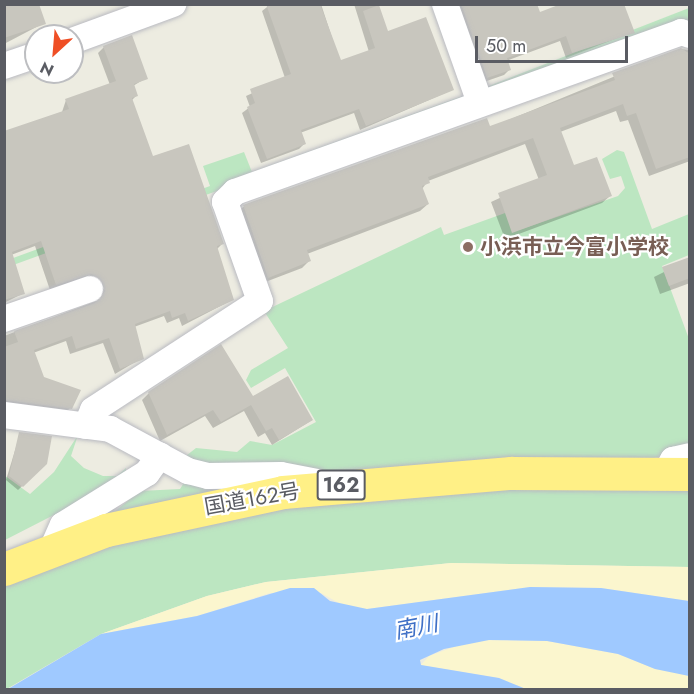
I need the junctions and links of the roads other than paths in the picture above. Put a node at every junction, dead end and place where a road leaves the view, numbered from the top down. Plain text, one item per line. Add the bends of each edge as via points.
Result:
1 (173, 4) edge
2 (445, 4) edge
3 (690, 35) edge
4 (84, 37) edge
5 (24, 59) edge
6 (4, 66) edge
7 (480, 103) junction
8 (90, 289) dead end
9 (4, 319) edge
10 (4, 415) edge
11 (86, 426) junction
12 (160, 455) junction
13 (682, 467) edge
14 (324, 487) junction
15 (53, 548) junction
16 (4, 569) edge

1 - 4 street
2 - 7 street
3 - 7 street via 681,32
5 - 6 street
7 - 11 street via 235,192 225,202 260,301 93,410
8 - 9 street
10 - 11 street
11 - 12 street via 130,436
12 - 14 street via 208,476 311,477
12 - 15 street via 147,473 63,525
13 - 14 highway, 国道162号 / 162 via 500,474
14 - 15 highway, 国道162号 / 162 via 193,509
15 - 16 highway, 国道162号 / 162

